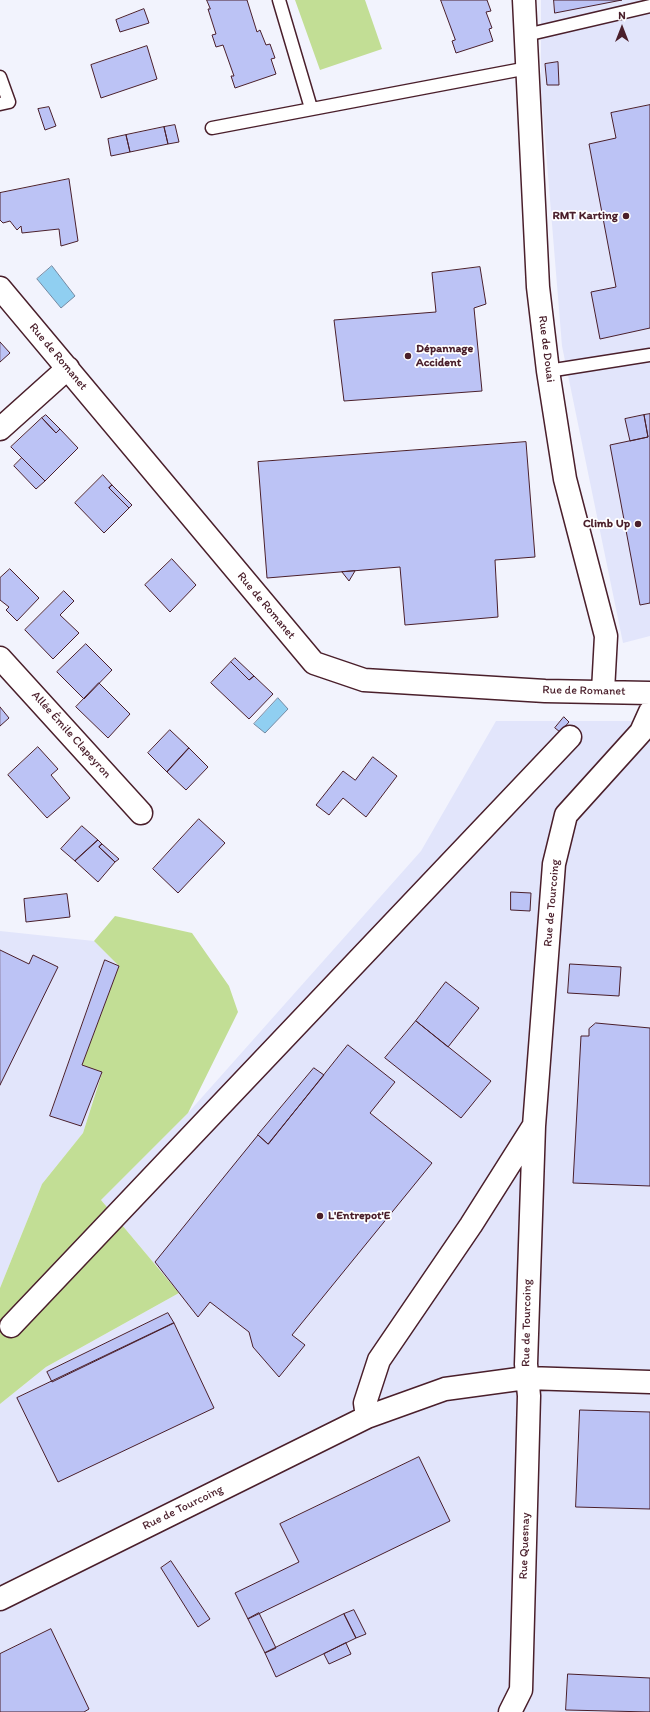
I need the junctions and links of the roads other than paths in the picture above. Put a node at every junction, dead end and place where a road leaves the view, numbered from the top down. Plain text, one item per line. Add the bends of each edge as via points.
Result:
1 (279, 0) edge
2 (524, 0) edge
3 (650, 6) edge
4 (526, 35) junction
5 (528, 68) junction
6 (0, 77) edge
7 (0, 104) edge
8 (311, 108) junction
9 (212, 128) dead end
10 (0, 288) edge
11 (650, 355) edge
12 (68, 368) junction
13 (548, 370) junction
14 (0, 429) edge
15 (0, 658) edge
16 (603, 691) junction
17 (650, 693) edge
18 (650, 712) edge
19 (570, 737) dead end
20 (141, 812) dead end
21 (534, 1126) junction
22 (11, 1326) dead end
23 (526, 1378) junction
24 (650, 1382) edge
25 (367, 1417) junction
26 (0, 1599) edge
27 (510, 1712) edge

1 - 8 lane
2 - 4 street, Rue de Douai
3 - 4 lane
4 - 5 street, Rue de Douai
5 - 8 lane
5 - 13 street, Rue de Douai via 538,287
6 - 7 lane via 9,102
8 - 9 lane
10 - 12 street, Rue de Romanet
11 - 13 lane
12 - 14 street
12 - 16 street, Rue de Romanet via 314,664 364,680 534,690
13 - 16 street, Rue de Douai via 565,479 606,636
15 - 20 street, Allée Émile Clapeyron
16 - 17 street, Rue de Romanet
18 - 21 street, Rue de Tourcoing via 641,732 566,815 554,864
19 - 22 street
21 - 23 street, Rue de Tourcoing
21 - 25 street, Rue de Tourcoing via 471,1225 379,1360 365,1403
23 - 24 street
23 - 25 street, Rue de Tourcoing via 445,1389
23 - 27 street, Rue Quesnay via 529,1396 521,1690
25 - 26 street, Rue de Tourcoing

